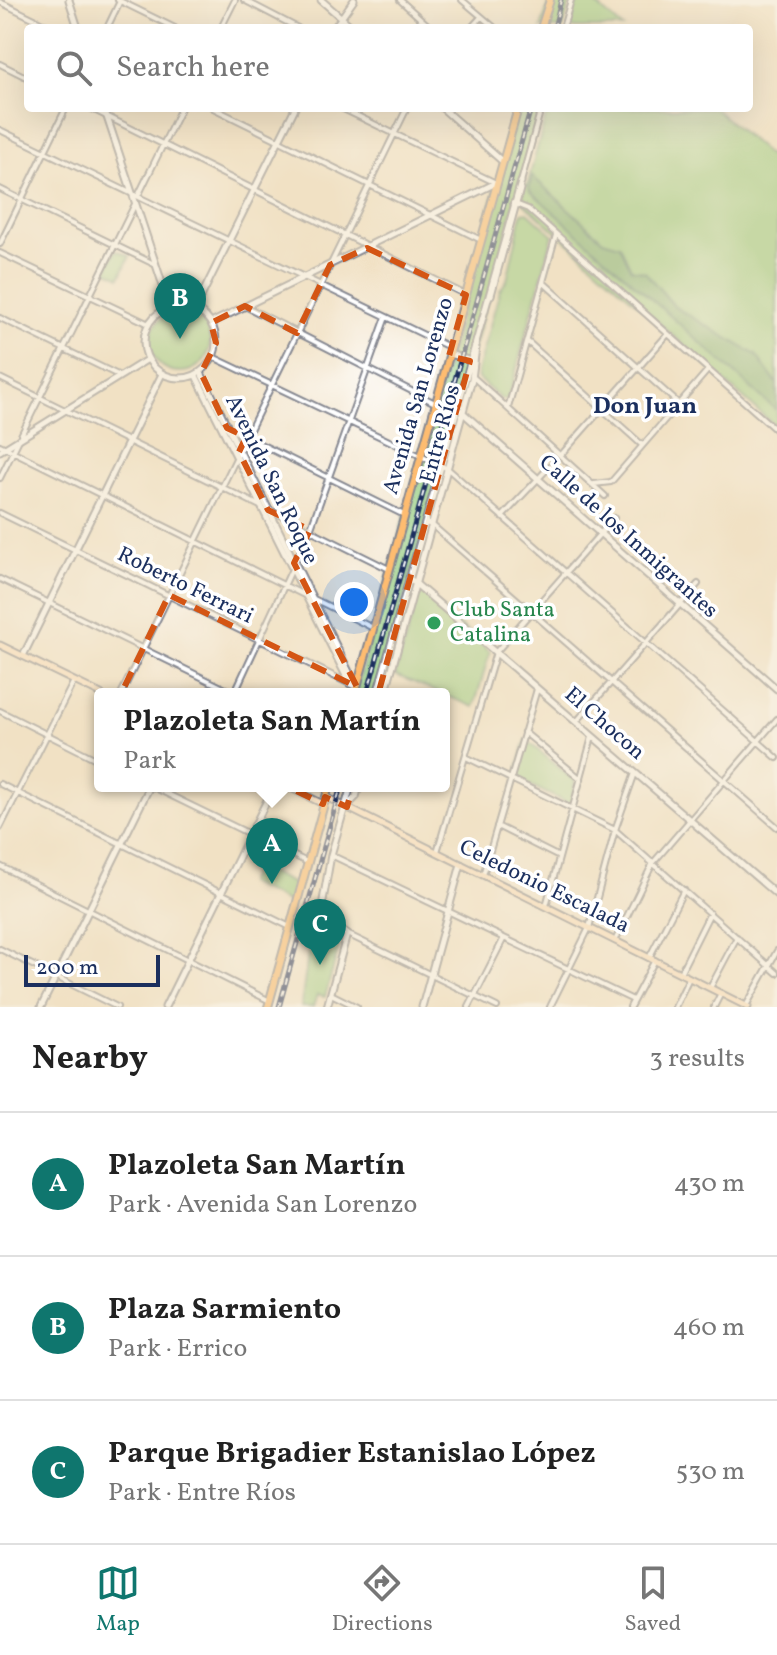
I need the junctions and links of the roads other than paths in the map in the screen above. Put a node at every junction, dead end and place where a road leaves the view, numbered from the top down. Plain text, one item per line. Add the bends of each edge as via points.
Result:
1 (69, 0) edge
2 (120, 0) edge
3 (235, 0) edge
4 (244, 0) edge
5 (321, 0) edge
6 (354, 0) edge
7 (400, 0) edge
8 (462, 0) edge
9 (550, 0) edge
10 (571, 0) edge
11 (0, 2) edge
12 (340, 16) junction
13 (481, 17) junction
14 (45, 24) edge
15 (77, 24) edge
16 (109, 24) edge
17 (167, 24) edge
18 (223, 24) edge
19 (290, 24) edge
20 (336, 24) edge
21 (349, 24) edge
22 (427, 24) edge
23 (475, 24) edge
24 (490, 24) edge
25 (542, 24) edge
26 (564, 24) edge
27 (0, 64) edge
28 (24, 76) edge
29 (64, 112) edge
30 (98, 112) edge
31 (105, 112) edge
32 (179, 112) edge
33 (221, 112) edge
34 (293, 112) edge
35 (349, 112) edge
36 (405, 112) edge
37 (447, 112) edge
38 (517, 112) edge
39 (540, 112) edge
40 (107, 117) junction
41 (0, 130) edge
42 (395, 134) junction
43 (280, 140) junction
44 (163, 143) junction
45 (45, 151) junction
46 (503, 162) junction
47 (521, 182) joint
48 (496, 183) junction
49 (370, 184) junction
50 (0, 189) edge
51 (254, 191) junction
52 (135, 198) junction
53 (22, 199) junction
54 (515, 204) junction
55 (431, 214) junction
56 (556, 235) junction
57 (344, 236) junction
58 (481, 240) junction
59 (229, 241) junction
60 (0, 244) edge
61 (114, 245) junction
62 (367, 248) junction
63 (0, 253) edge
64 (156, 265) junction
65 (330, 265) junction
66 (305, 278) junction
67 (544, 283) junction
68 (321, 285) junction
69 (466, 295) junction
70 (89, 296) junction
71 (245, 306) junction
72 (170, 307) junction
73 (195, 309) junction
74 (386, 317) junction
75 (0, 318) edge
76 (211, 323) junction
77 (149, 324) junction
78 (297, 333) junction
79 (668, 334) junction
80 (528, 342) junction
81 (64, 348) junction
82 (450, 351) junction
83 (213, 357) junction
84 (148, 359) junction
85 (472, 362) junction
86 (638, 368) junction
87 (369, 369) junction
88 (708, 370) junction
89 (162, 374) junction
90 (198, 374) junction
91 (470, 375) junction
92 (121, 377) junction
93 (0, 378) edge
94 (271, 386) junction
95 (40, 397) junction
96 (436, 403) junction
97 (679, 404) junction
98 (508, 408) junction
99 (602, 409) junction
100 (65, 410) junction
101 (460, 411) junction
102 (220, 424) junction
103 (350, 424) junction
104 (227, 428) junction
105 (777, 431) edge
106 (246, 437) junction
107 (19, 440) junction
108 (129, 441) junction
109 (642, 445) junction
110 (2, 448) edge
111 (13, 451) junction
112 (238, 455) junction
113 (560, 455) junction
114 (420, 458) junction
115 (552, 464) dead end
116 (441, 466) junction
117 (448, 469) junction
118 (0, 478) edge
119 (330, 478) junction
120 (538, 479) junction
121 (592, 484) junction
122 (222, 487) junction
123 (103, 495) junction
124 (605, 496) dead end
125 (261, 506) junction
126 (268, 510) junction
127 (0, 513) edge
128 (404, 515) junction
129 (502, 517) junction
130 (614, 518) dead end
131 (428, 524) junction
132 (310, 530) junction
133 (600, 533) junction
134 (195, 541) junction
135 (76, 550) junction
136 (293, 566) junction
137 (389, 569) junction
138 (565, 573) junction
139 (409, 578) junction
140 (0, 579) edge
141 (416, 581) junction
142 (698, 584) dead end
143 (284, 585) junction
144 (169, 595) junction
145 (309, 597) junction
146 (49, 603) junction
147 (680, 605) junction
148 (531, 612) junction
149 (373, 628) junction
150 (259, 640) junction
151 (645, 644) junction
152 (0, 645) edge
153 (143, 649) junction
154 (496, 652) junction
155 (23, 656) junction
156 (385, 666) junction
157 (392, 668) junction
158 (74, 681) junction
159 (611, 682) junction
160 (537, 687) junction
161 (124, 688) edge
162 (223, 688) edge
163 (238, 688) edge
164 (354, 688) edge
165 (379, 688) edge
166 (387, 688) edge
167 (777, 689) edge
168 (94, 691) edge
169 (0, 711) edge
170 (777, 719) edge
171 (577, 721) junction
172 (524, 732) junction
173 (46, 734) junction
174 (593, 735) junction
175 (758, 741) junction
176 (466, 757) junction
177 (94, 758) edge
178 (777, 758) edge
179 (636, 772) junction
180 (511, 779) junction
181 (581, 779) junction
182 (724, 781) junction
183 (0, 784) edge
184 (18, 792) junction
185 (147, 792) edge
186 (162, 792) edge
187 (271, 792) edge
188 (303, 792) edge
189 (327, 792) edge
190 (350, 792) edge
191 (357, 792) edge
192 (324, 800) junction
193 (347, 807) junction
194 (573, 809) junction
195 (690, 820) junction
196 (497, 826) junction
197 (777, 827) edge
198 (0, 828) edge
199 (615, 830) junction
200 (250, 834) junction
201 (121, 843) junction
202 (437, 852) junction
203 (331, 855) junction
204 (559, 857) junction
205 (307, 862) junction
206 (653, 863) junction
207 (461, 864) junction
208 (0, 866) edge
209 (483, 875) junction
210 (684, 890) junction
211 (220, 893) junction
212 (777, 895) edge
213 (546, 906) junction
214 (87, 910) junction
215 (449, 911) junction
216 (710, 913) junction
217 (290, 927) junction
218 (589, 928) junction
219 (347, 934) junction
220 (737, 937) junction
221 (504, 938) junction
222 (615, 941) junction
223 (0, 949) edge
224 (777, 951) edge
225 (652, 959) junction
226 (188, 960) junction
227 (767, 964) junction
228 (568, 970) junction
229 (680, 973) junction
230 (777, 973) edge
231 (432, 975) junction
232 (56, 977) junction
233 (689, 978) junction
234 (710, 988) junction
235 (721, 993) junction
236 (331, 994) junction
237 (474, 995) junction
238 (633, 1000) junction
239 (269, 1004) edge
240 (747, 1006) edge
241 (41, 1007) edge
242 (117, 1007) edge
243 (165, 1007) edge
244 (327, 1007) edge
245 (357, 1007) edge
246 (422, 1007) edge
247 (469, 1007) edge
248 (497, 1007) edge
249 (550, 1007) edge
250 (630, 1007) edge
251 (675, 1007) edge
252 (714, 1007) edge

1 - 15 street
2 - 16 street
2 - 17 street
3 - 18 street
4 - 19 street
5 - 12 street
6 - 12 street
7 - 22 street
8 - 13 street
9 - 25 main road
10 - 26 street
11 - 14 street
12 - 20 street
12 - 21 street
13 - 23 street
13 - 24 street
27 - 28 street
29 - 45 street
30 - 40 street
31 - 40 street
32 - 44 street
33 - 43 street
34 - 43 street
35 - 42 street
36 - 42 street
37 - 46 street
38 - 46 main road, Avenida San Lorenzo
39 - 47 street, Entre Ríos
40 - 44 street
40 - 52 street
41 - 45 street
42 - 48 street
42 - 49 street
43 - 49 street
43 - 51 street
44 - 51 street
44 - 52 street
45 - 52 street
45 - 53 street
46 - 48 main road, Avenida San Lorenzo
47 - 54 street, Entre Ríos
48 - 55 street
48 - 58 main road, Avenida San Lorenzo
49 - 55 street
49 - 57 street
50 - 53 street
51 - 57 street
51 - 59 street
52 - 59 street
52 - 61 street
52 - 64 street
53 - 60 street
53 - 61 street
54 - 56 street
54 - 85 street, Entre Ríos
55 - 58 street
55 - 62 street
56 - 67 street
56 - 79 street
57 - 62 street
57 - 65 street
58 - 69 main road, Avenida San Lorenzo
59 - 66 street
59 - 73 street
61 - 64 street
61 - 70 street
62 - 65 street
62 - 69 street
63 - 70 street
64 - 72 street
65 - 66 street
65 - 68 street
66 - 68 street
66 - 71 street
67 - 80 street
67 - 86 street
68 - 74 street
68 - 78 street
69 - 82 main road, Avenida San Lorenzo
70 - 77 street
70 - 81 street
71 - 76 street
71 - 78 street
72 - 73 street
72 - 77 street
73 - 76 street
74 - 82 street
74 - 87 street
75 - 81 street
76 - 83 street
77 - 84 street
78 - 87 street
78 - 94 street
79 - 86 street
79 - 88 street
80 - 98 street
80 - 99 street
81 - 92 street
81 - 95 street
82 - 85 street
82 - 96 main road, Avenida San Lorenzo
83 - 90 street
83 - 94 street
84 - 89 street
84 - 92 street
85 - 91 street, Entre Ríos
86 - 97 street
86 - 99 street
87 - 96 street
87 - 103 street
88 - 97 street
88 - 105 street
89 - 90 street
89 - 108 street
90 - 102 street, Avenida San Roque
90 - 104 street, Avenida San Roque
91 - 98 street
91 - 101 street, Entre Ríos
92 - 100 street
93 - 95 street
94 - 103 street
94 - 106 street
95 - 100 street
95 - 107 street
96 - 114 main road, Avenida San Lorenzo
97 - 109 street
98 - 113 street
99 - 109 street
99 - 113 street
100 - 107 street
100 - 108 street
101 - 116 street, Entre Ríos
101 - 117 street, Entre Ríos
101 - 120 street, Calle de los Inmigrantes
102 - 104 street
102 - 112 street, Avenida San Roque
103 - 114 street
103 - 119 street
104 - 106 street
104 - 112 street, Avenida San Roque
106 - 112 street
106 - 119 street
107 - 110 street
107 - 111 street
108 - 122 street
108 - 123 street
109 - 121 street via 611,482
110 - 111 street
111 - 118 street
111 - 123 street
112 - 122 street
112 - 125 street, Avenida San Roque
112 - 126 street, Avenida San Roque
113 - 121 street
114 - 116 street
114 - 128 main road, Avenida San Lorenzo
115 - 120 street
116 - 117 street
116 - 131 street, Entre Ríos
117 - 129 street
117 - 131 street, Entre Ríos
119 - 128 street
119 - 132 street
120 - 129 street
120 - 133 street, Calle de los Inmigrantes
121 - 124 street
122 - 125 street
122 - 134 street
123 - 134 street
123 - 135 street
125 - 126 street
125 - 136 street, Avenida San Roque
126 - 132 street
126 - 136 street, Avenida San Roque
127 - 135 street, Roberto Ferrari
128 - 137 main road, Avenida San Lorenzo
129 - 138 street
130 - 133 street
131 - 139 street, Entre Ríos
131 - 141 street, Entre Ríos
131 - 148 street
132 - 136 street
132 - 137 street
133 - 138 street
133 - 147 street, Calle de los Inmigrantes
134 - 143 street
134 - 144 street
135 - 144 street, Roberto Ferrari
135 - 146 street
136 - 143 street
136 - 145 street, Avenida San Roque
137 - 149 main road, Avenida San Lorenzo
138 - 148 street
138 - 151 street
139 - 141 street, El Chocon
139 - 156 street, Entre Ríos
140 - 146 street
141 - 154 street, El Chocon
141 - 157 street, Entre Ríos
142 - 147 street
143 - 145 street
143 - 150 street
144 - 150 street, Roberto Ferrari
144 - 153 street
145 - 149 street
145 - 164 street, Avenida San Roque
146 - 153 street
146 - 155 street
147 - 151 street
147 - 167 street, Calle de los Inmigrantes
148 - 154 street
148 - 159 street
149 - 164 main road, Avenida San Lorenzo
150 - 163 street
150 - 164 street, Roberto Ferrari
151 - 159 street
151 - 175 street
152 - 155 main road
153 - 161 street
153 - 162 street
154 - 160 street, El Chocon
154 - 176 street
155 - 158 main road
156 - 157 street
156 - 165 street, Entre Ríos
157 - 166 street, Entre Ríos
158 - 168 main road
158 - 173 street
159 - 171 street
159 - 182 street
160 - 171 street, El Chocon
160 - 172 street
169 - 173 street
170 - 175 street
171 - 174 street, El Chocon
172 - 180 street
172 - 181 street
173 - 177 street
173 - 184 street
174 - 179 street, El Chocon
174 - 181 street
175 - 178 street
175 - 182 street
176 - 180 street
176 - 202 street
179 - 195 street, El Chocon
179 - 199 street
180 - 194 street
180 - 196 street
181 - 194 street
182 - 195 street
182 - 197 street
183 - 184 street
184 - 198 street
184 - 201 street
185 - 201 street
186 - 200 street
187 - 200 street
188 - 192 main road, Celedonio Escalada
189 - 192 main road
190 - 193 street
191 - 193 street
192 - 193 main road, Celedonio Escalada
192 - 205 main road
193 - 202 main road, Celedonio Escalada
193 - 203 street
194 - 199 street
194 - 204 street
195 - 206 street
195 - 212 street, El Chocon
196 - 204 street
196 - 209 street
199 - 206 street
199 - 218 street
200 - 205 street
200 - 211 street
201 - 211 street
201 - 214 street
202 - 207 main road, Celedonio Escalada
203 - 215 street
203 - 219 street via 321,912 324,920
204 - 213 street
205 - 217 main road
206 - 210 street
206 - 222 street
207 - 209 main road, Celedonio Escalada
207 - 215 street
208 - 214 street
209 - 213 main road, Celedonio Escalada
210 - 216 street
210 - 225 street
211 - 217 street
211 - 226 street
213 - 218 main road, Celedonio Escalada
214 - 226 street
214 - 232 street
215 - 221 street
215 - 231 street
216 - 220 street
216 - 229 street
217 - 239 main road
218 - 222 main road, Celedonio Escalada
218 - 228 street
219 - 231 street
219 - 236 street
220 - 227 street
220 - 234 street
221 - 228 street
221 - 237 street
222 - 225 main road, Celedonio Escalada
223 - 232 street
224 - 227 street
225 - 229 main road, Celedonio Escalada
225 - 238 street
226 - 239 street
226 - 243 street
227 - 230 street
227 - 240 street
228 - 238 street
228 - 249 street
229 - 233 main road, Celedonio Escalada
231 - 237 street
231 - 246 street
232 - 241 street
232 - 242 street
233 - 234 main road, Celedonio Escalada
233 - 251 street
234 - 235 main road, Celedonio Escalada
235 - 240 main road, Celedonio Escalada
235 - 252 street
236 - 244 street
236 - 245 street
237 - 247 street
237 - 248 street
238 - 250 street

